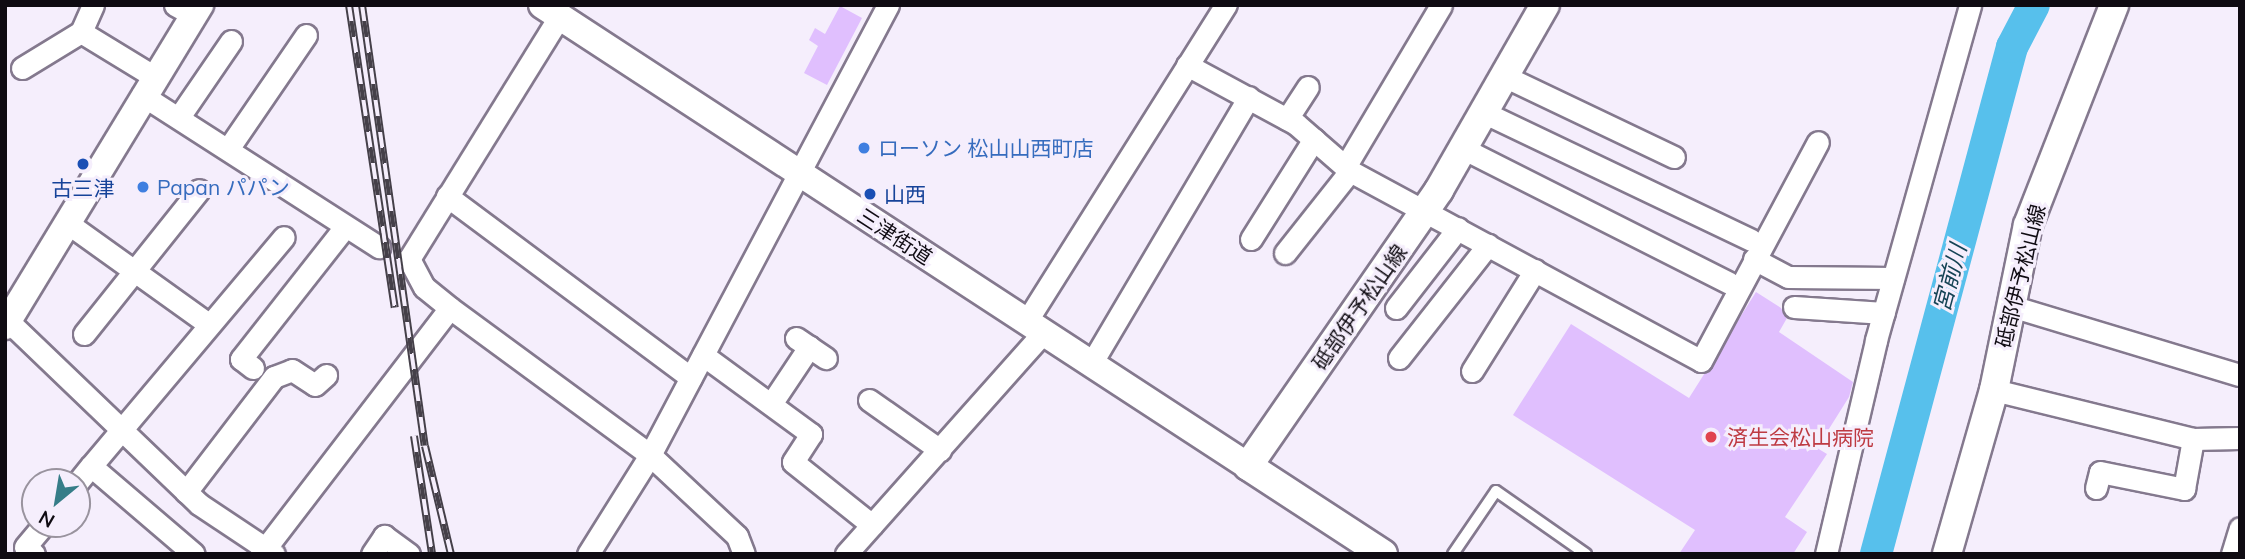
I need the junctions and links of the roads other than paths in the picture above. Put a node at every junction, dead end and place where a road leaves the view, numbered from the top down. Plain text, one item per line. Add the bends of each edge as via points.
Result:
1 (93, 5) edge
2 (888, 5) edge
3 (1226, 5) edge
4 (1441, 5) edge
5 (1545, 5) edge
6 (1970, 5) edge
7 (2114, 5) edge
8 (190, 9) edge
9 (550, 11) edge
10 (81, 32) junction
11 (306, 35) dead end
12 (231, 41) dead end
13 (1187, 65) junction
14 (22, 68) dead end
15 (1506, 77) junction
16 (148, 85) junction
17 (1308, 87) dead end
18 (1249, 96) junction
19 (1485, 113) junction
20 (179, 117) junction
21 (1287, 119) junction
22 (1314, 139) junction
23 (1818, 142) dead end
24 (228, 149) junction
25 (1464, 149) junction
26 (1674, 157) dead end
27 (1348, 169) junction
28 (800, 174) junction
29 (199, 190) dead end
30 (447, 196) junction
31 (1426, 211) junction
32 (66, 222) junction
33 (345, 227) junction
34 (1458, 228) junction
35 (284, 237) dead end
36 (1251, 239) dead end
37 (1752, 244) junction
38 (1488, 245) junction
39 (379, 247) dead end
40 (1285, 253) dead end
41 (135, 270) junction
42 (1535, 270) junction
43 (1894, 278) junction
44 (1729, 283) dead end
45 (2011, 306) junction
46 (1794, 307) dead end
47 (450, 308) junction
48 (1396, 308) dead end
49 (1884, 313) junction
50 (6, 321) edge
51 (207, 323) junction
52 (1035, 328) junction
53 (84, 334) dead end
54 (810, 348) dead end
55 (703, 355) junction
56 (1399, 358) dead end
57 (1091, 364) junction
58 (253, 368) dead end
59 (1470, 370) dead end
60 (326, 375) dead end
61 (2240, 375) edge
62 (691, 378) junction
63 (1994, 390) junction
64 (869, 400) dead end
65 (771, 404) junction
66 (120, 430) junction
67 (2238, 434) edge
68 (2193, 439) junction
69 (940, 450) junction
70 (650, 455) junction
71 (1248, 466) junction
72 (90, 468) edge
73 (91, 480) edge
74 (2096, 488) dead end
75 (186, 492) junction
76 (872, 525) junction
77 (2240, 528) edge
78 (267, 552) edge
79 (194, 554) edge
80 (372, 554) edge
81 (408, 554) edge
82 (589, 554) edge
83 (744, 554) edge
84 (846, 554) edge
85 (1383, 554) edge
86 (1453, 554) edge
87 (1586, 554) edge
88 (1826, 554) edge
89 (1947, 554) edge
90 (2232, 554) edge

1 - 10 street
2 - 28 street
3 - 13 street
4 - 27 street via 1411,39
5 - 15 main road, 砥部伊予松山線
6 - 43 street
7 - 45 main road, 砥部伊予松山線 via 2028,225
8 - 16 street
9 - 28 street, 三津街道
9 - 30 street
10 - 14 street
10 - 16 street
11 - 24 street
12 - 20 street
13 - 18 street
13 - 52 street
15 - 19 main road, 砥部伊予松山線
15 - 26 street
16 - 20 street
16 - 32 street
17 - 21 street
18 - 21 street
18 - 57 street
19 - 25 main road, 砥部伊予松山線
19 - 37 street
20 - 24 street
21 - 22 street
22 - 27 street
22 - 36 street
23 - 37 street
24 - 33 street
25 - 31 main road, 砥部伊予松山線
25 - 44 street
27 - 31 street
27 - 40 street via 1325,209 1309,215
28 - 52 street, 三津街道
28 - 55 street
29 - 41 street
30 - 47 street via 409,258 424,287
30 - 62 street
31 - 34 street
31 - 71 main road, 砥部伊予松山線
32 - 41 street
32 - 50 street
33 - 39 street
33 - 58 street via 307,287 241,359
34 - 38 street
34 - 48 street
35 - 51 street
37 - 42 street via 1734,308 1701,361
37 - 43 street via 1788,277
38 - 42 street
38 - 56 street
41 - 51 street
41 - 53 street
42 - 59 street via 1493,321
43 - 49 street
45 - 61 street
45 - 63 main road, 砥部伊予松山線
46 - 49 street
47 - 70 street
47 - 78 street
49 - 88 street
50 - 66 street
51 - 66 street
52 - 57 street, 三津街道
52 - 69 street
54 - 65 street
55 - 62 street
55 - 65 street
57 - 71 street, 三津街道
60 - 75 street via 315,385 292,370 274,377
62 - 70 street
63 - 68 street
63 - 89 main road, 砥部伊予松山線
64 - 69 street
65 - 76 street via 811,434 793,462
66 - 72 street
66 - 75 street
67 - 68 street
68 - 74 street via 2184,489 2100,472
69 - 76 street
70 - 82 street
70 - 83 street via 737,536
71 - 85 main road
73 - 79 street
75 - 78 street
76 - 84 street
77 - 90 street
80 - 81 street via 384,536
86 - 87 lane via 1496,491

